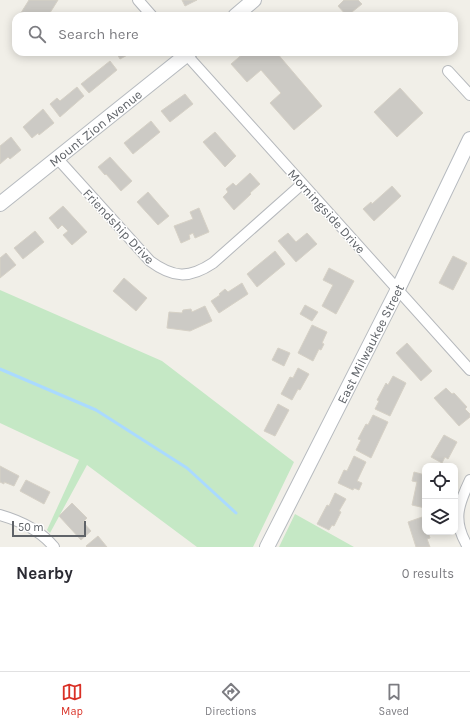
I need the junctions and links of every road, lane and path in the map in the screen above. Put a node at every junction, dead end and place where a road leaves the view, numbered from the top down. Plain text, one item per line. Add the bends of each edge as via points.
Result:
1 (138, 0) edge
2 (254, 0) edge
3 (148, 12) edge
4 (240, 12) edge
5 (183, 56) edge
6 (190, 56) edge
7 (448, 71) dead end
8 (470, 95) edge
9 (470, 139) edge
10 (57, 158) junction
11 (302, 184) junction
12 (0, 204) edge
13 (398, 288) junction
14 (470, 370) edge
15 (470, 480) edge
16 (0, 515) edge
17 (54, 547) edge
18 (267, 547) edge
19 (468, 547) edge

1 - 3 street
2 - 4 main road
5 - 10 main road, Mount Zion Avenue
6 - 11 street, Morningside Drive
7 - 8 street
9 - 13 main road, East Milwaukee Street
10 - 11 street, Friendship Drive via 150,261 177,275 189,275 213,263
10 - 12 main road, Mount Zion Avenue
11 - 13 street, Morningside Drive
13 - 14 street, Morningside Drive
13 - 18 main road, East Milwaukee Street
15 - 19 street via 458,511 460,528
16 - 17 street via 31,527 48,539

